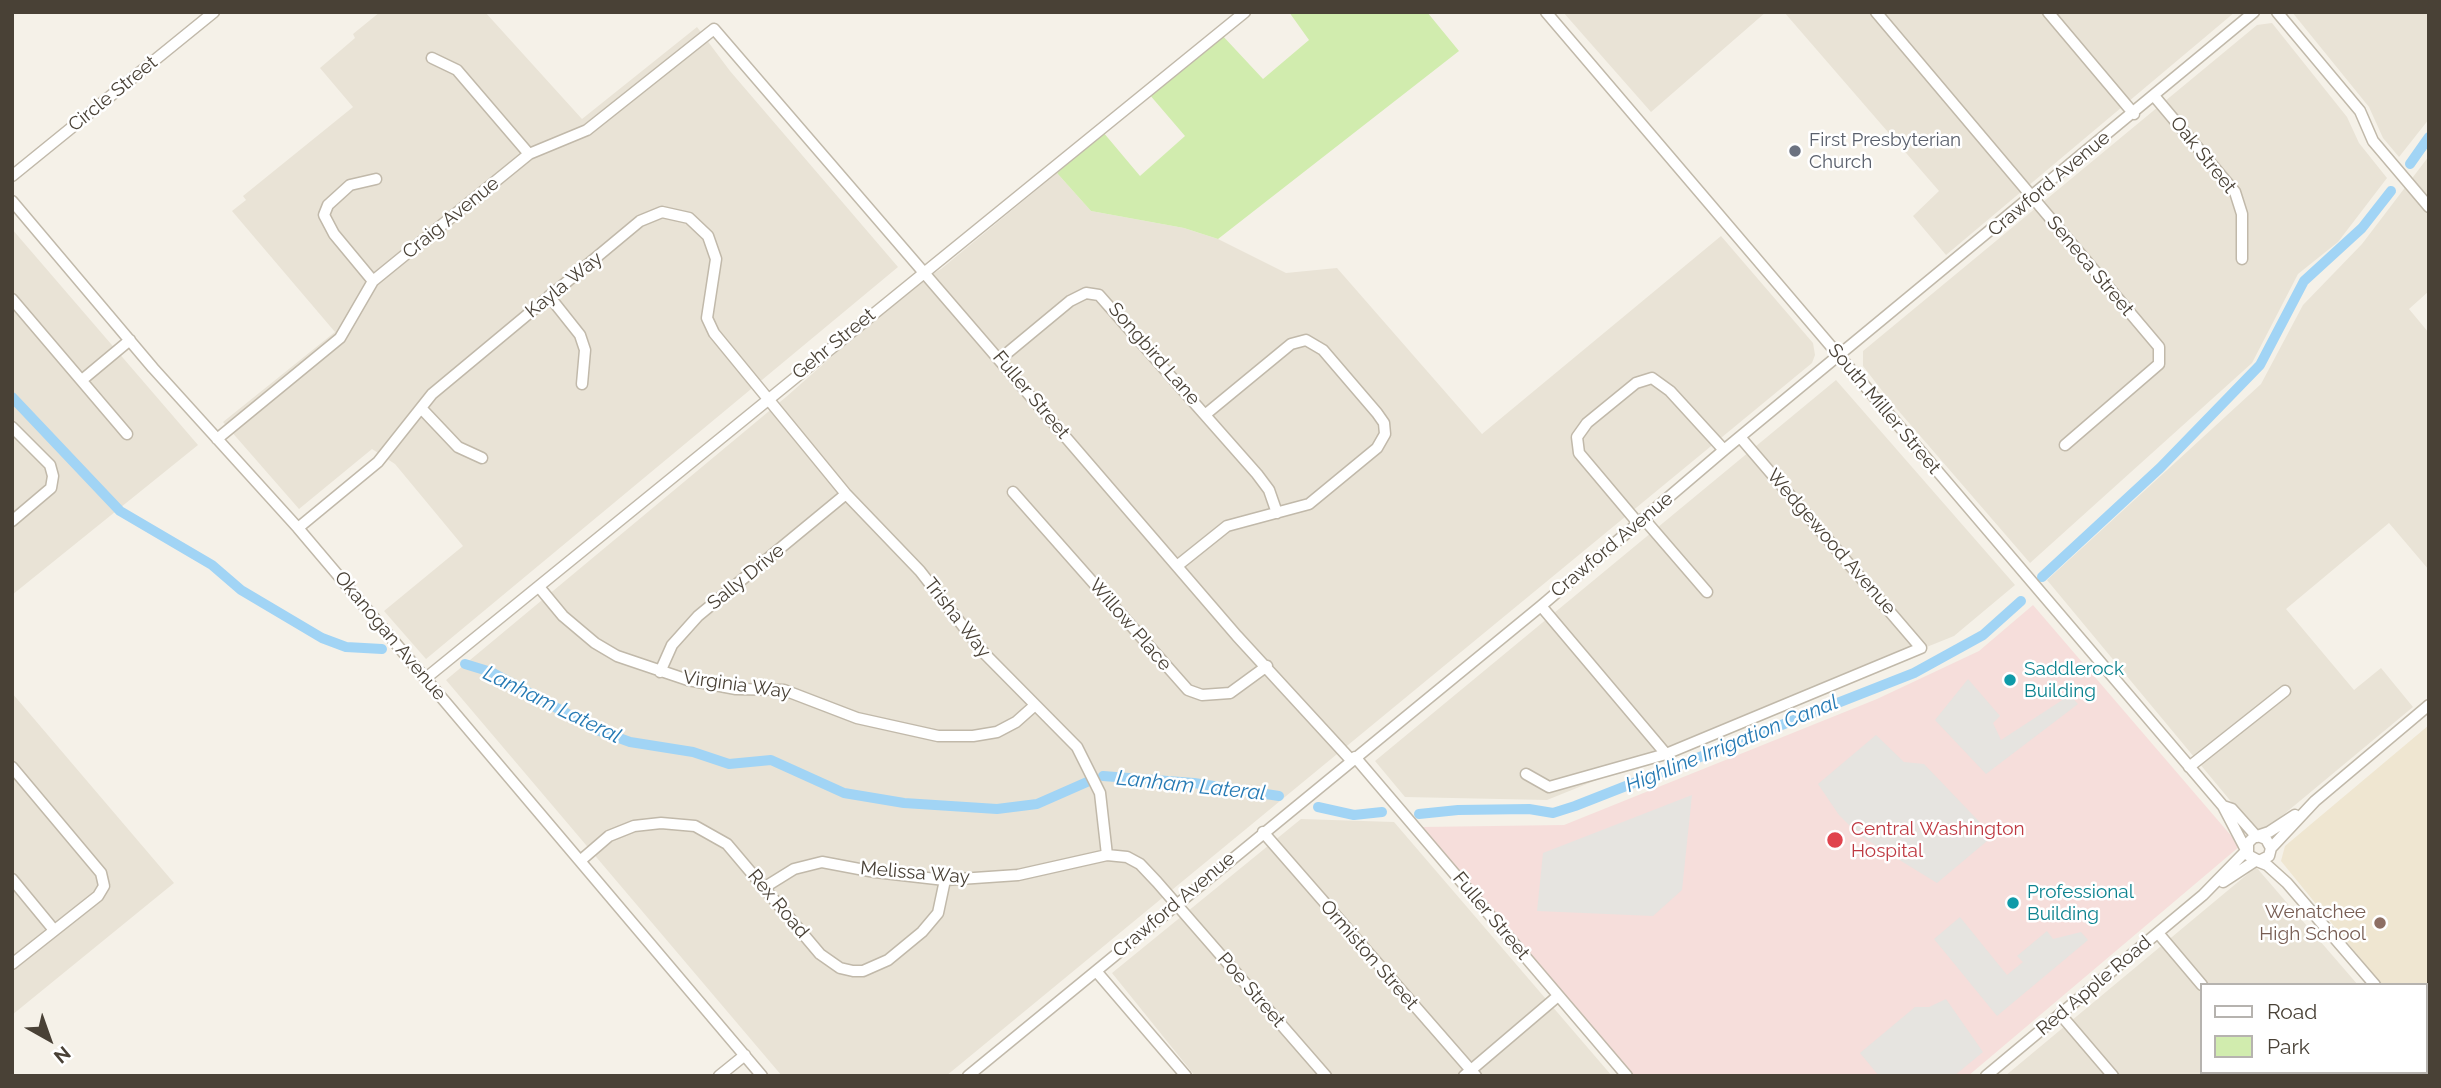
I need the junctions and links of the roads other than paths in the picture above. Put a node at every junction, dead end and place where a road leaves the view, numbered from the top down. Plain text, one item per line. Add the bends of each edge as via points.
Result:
1 (214, 12) edge
2 (1245, 12) edge
3 (1546, 12) edge
4 (1876, 12) edge
5 (2048, 12) edge
6 (2254, 12) edge
7 (2277, 12) edge
8 (714, 29) joint
9 (432, 58) dead end
10 (2155, 97) junction
11 (2134, 114) junction
12 (529, 154) junction
13 (12, 176) edge
14 (376, 179) dead end
15 (2033, 198) junction
16 (12, 201) edge
17 (2429, 206) edge
18 (2242, 259) dead end
19 (924, 270) junction
20 (373, 281) junction
21 (549, 296) junction
22 (12, 299) edge
23 (130, 340) junction
24 (1840, 357) junction
25 (1000, 359) junction
26 (82, 380) junction
27 (582, 384) dead end
28 (768, 399) junction
29 (421, 408) junction
30 (1206, 414) junction
31 (12, 428) edge
32 (127, 433) dead end
33 (1740, 438) junction
34 (217, 439) junction
35 (2065, 445) dead end
36 (1724, 450) junction
37 (482, 458) dead end
38 (1013, 492) dead end
39 (846, 494) junction
40 (1277, 513) junction
41 (12, 521) edge
42 (1641, 521) junction
43 (298, 528) junction
44 (1177, 566) junction
45 (539, 587) junction
46 (1707, 592) dead end
47 (1541, 606) junction
48 (1267, 666) junction
49 (660, 672) junction
50 (426, 678) junction
51 (2285, 691) dead end
52 (2429, 705) edge
53 (1034, 706) junction
54 (1666, 754) junction
55 (1353, 758) junction
56 (12, 767) edge
57 (2189, 767) junction
58 (1526, 774) dead end
59 (2315, 802) junction
60 (2223, 806) junction
61 (1263, 832) junction
62 (2258, 837) junction
63 (2271, 849) junction
64 (2246, 851) junction
65 (1107, 855) junction
66 (2256, 861) junction
67 (580, 862) junction
68 (12, 879) edge
69 (945, 880) junction
70 (2287, 883) junction
71 (765, 887) junction
72 (2203, 895) junction
73 (1176, 903) junction
74 (54, 930) junction
75 (2158, 933) junction
76 (12, 964) edge
77 (1096, 971) junction
78 (2200, 983) edge
79 (2373, 983) edge
80 (1558, 996) junction
81 (2060, 1014) junction
82 (745, 1055) junction
83 (1470, 1074) edge
84 (719, 1076) edge
85 (762, 1076) edge
86 (968, 1076) edge
87 (1186, 1076) edge
88 (1326, 1076) edge
89 (1627, 1076) edge
90 (1986, 1076) edge
91 (2113, 1076) edge

1 - 13 street, Circle Street
2 - 19 street, Gehr Street
3 - 24 street, South Miller Street
4 - 15 street, Seneca Street
5 - 11 street
6 - 10 street, Crawford Avenue
7 - 17 street via 2360,111 2373,141
8 - 12 street, Craig Avenue via 587,130
8 - 19 street, Fuller Street
9 - 12 street via 457,70
10 - 11 street, Crawford Avenue
10 - 18 street, Oak Street via 2235,192 2242,214
11 - 15 street, Crawford Avenue
12 - 20 street, Craig Avenue
14 - 20 street via 351,185 328,205 324,215
15 - 24 street, Crawford Avenue
15 - 35 street, Seneca Street via 2161,352 2159,364
16 - 23 street, Okanogan Avenue
19 - 25 street, Fuller Street
19 - 28 street, Gehr Street
20 - 34 street, Craig Avenue via 340,338
21 - 27 street via 580,335 585,350
21 - 28 street, Kayla Way via 640,221 662,212 689,218 708,236 716,259 707,318
21 - 29 street, Kayla Way
22 - 26 street
23 - 26 street
23 - 34 street, Okanogan Avenue
24 - 33 street, Crawford Avenue
24 - 57 street, South Miller Street
25 - 30 street, Songbird Lane via 1070,301 1086,293 1100,295
25 - 44 street, Fuller Street
26 - 32 street
28 - 39 street, Trisha Way
28 - 45 street, Gehr Street
29 - 37 street via 458,447
29 - 43 street, Kayla Way via 378,462
30 - 40 street, Songbird Lane via 1264,483
30 - 40 street via 1291,344 1306,340 1322,351 1377,413 1386,429 1381,444 1309,504
31 - 41 street via 50,465 53,476 51,488
33 - 36 street, Crawford Avenue
33 - 54 street, Wedgewood Avenue via 1921,648
34 - 43 street, Okanogan Avenue
36 - 42 street, Crawford Avenue
36 - 42 street via 1670,391 1652,378 1636,383 1587,424 1577,437 1579,453
38 - 48 street, Willow Place via 1188,690 1202,695 1230,693
39 - 49 street, Sally Drive via 698,616 672,645
39 - 53 street, Trisha Way via 920,571 961,626
40 - 44 street via 1227,526
42 - 46 street
42 - 47 street, Crawford Avenue
43 - 50 street, Okanogan Avenue
44 - 48 street, Fuller Street
45 - 49 street, Virginia Way via 578,630 617,656
45 - 50 street, Gehr Street
47 - 54 street
47 - 55 street, Crawford Avenue
48 - 55 street, Fuller Street
49 - 53 street, Virginia Way via 719,687 784,690 857,718 938,736 997,732
50 - 67 street, Okanogan Avenue
51 - 57 street
52 - 59 street
53 - 65 street, Trisha Way via 1065,732 1086,760 1100,793
54 - 58 street via 1549,788
55 - 61 street, Crawford Avenue
55 - 80 street, Fuller Street
56 - 74 street via 101,873 104,886 98,896
57 - 60 street, South Miller Street
59 - 62 street
59 - 63 street
60 - 62 street, South Miller Street via 2232,809
60 - 64 street, South Miller Street
61 - 73 street, Crawford Avenue
61 - 83 street, Ormiston Street
62 - 63 street via 2266,839
62 - 64 street via 2250,840
63 - 66 street via 2266,859
63 - 70 street
64 - 66 street
64 - 72 street, Red Apple Road
65 - 69 street, Melissa Way via 1018,875
65 - 73 street, Melissa Way via 1140,864
66 - 70 street
66 - 72 street, Red Apple Road
67 - 71 street, Rex Road via 609,836 634,826 695,826 727,844
67 - 82 street, Okanogan Avenue
68 - 74 street
69 - 71 street, Melissa Way via 822,862 794,869
69 - 71 street, Rex Road via 937,913 922,932 888,960 863,971 830,962
70 - 79 street
72 - 75 street, Red Apple Road
73 - 77 street, Crawford Avenue
73 - 88 street, Poe Street
74 - 76 street
75 - 78 street
75 - 81 street, Red Apple Road
77 - 86 street, Crawford Avenue
77 - 87 street
80 - 83 street
80 - 89 street, Fuller Street
81 - 90 street, Red Apple Road
81 - 91 street
82 - 84 street
82 - 85 street, Okanogan Avenue

